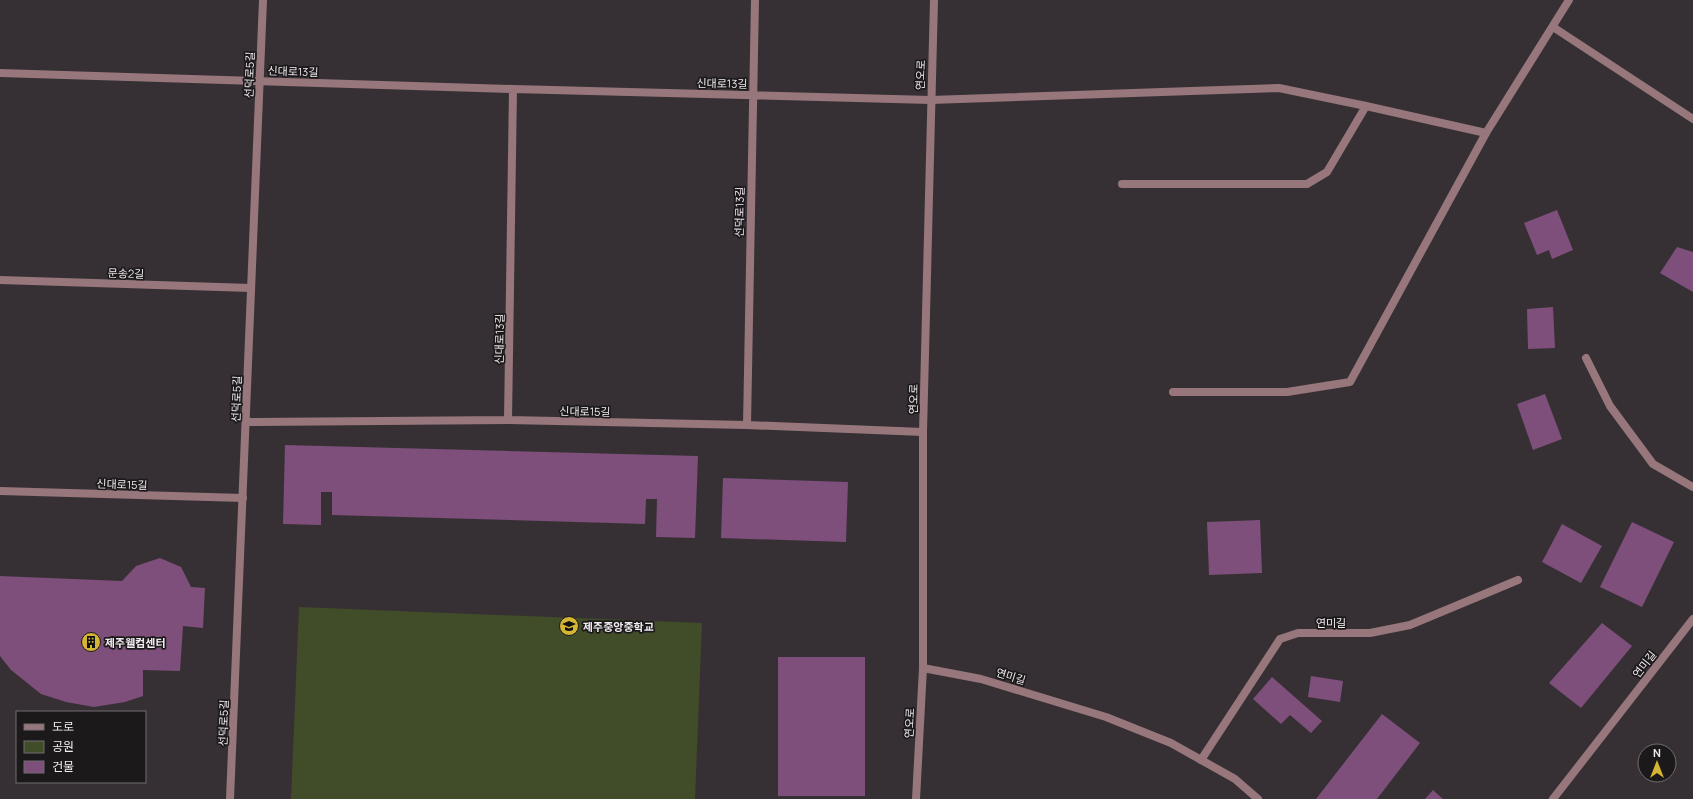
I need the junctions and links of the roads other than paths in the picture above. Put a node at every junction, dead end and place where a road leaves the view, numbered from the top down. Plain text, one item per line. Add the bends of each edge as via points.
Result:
1 (263, 0) edge
2 (755, 0) edge
3 (934, 0) edge
4 (1570, 0) edge
5 (1553, 27) junction
6 (0, 73) edge
7 (259, 81) junction
8 (513, 89) junction
9 (752, 95) junction
10 (931, 100) junction
11 (1366, 106) junction
12 (1693, 119) edge
13 (1486, 133) junction
14 (1122, 184) dead end
15 (0, 280) edge
16 (251, 288) junction
17 (1586, 358) dead end
18 (1173, 392) dead end
19 (508, 420) junction
20 (246, 422) junction
21 (747, 425) junction
22 (923, 432) junction
23 (1693, 487) edge
24 (0, 491) edge
25 (243, 498) junction
26 (1518, 580) dead end
27 (1693, 619) edge
28 (923, 668) junction
29 (1201, 760) junction
30 (230, 799) edge
31 (916, 799) edge
32 (1258, 799) edge
33 (1553, 799) edge

1 - 7 street, 선덕로5길
2 - 9 street, 선덕로13길
3 - 10 street, 연오로
4 - 5 street
5 - 12 street
5 - 13 street
6 - 7 street, 신대로13길
7 - 8 street, 신대로13길
7 - 16 street, 선덕로5길
8 - 9 street, 신대로13길
8 - 19 street, 신대로13길
9 - 10 street, 신대로13길
9 - 21 street, 선덕로13길
10 - 11 street, 신대로13길 via 1279,88
10 - 22 street, 연오로
11 - 13 street, 신대로13길
11 - 14 street via 1327,172 1307,184
13 - 18 street via 1350,382 1287,392
15 - 16 street, 문송2길
16 - 20 street, 선덕로5길
17 - 23 street via 1610,406 1653,464
19 - 20 street, 신대로15길
19 - 21 street, 신대로15길
20 - 25 street, 선덕로5길
21 - 22 street, 신대로15길
22 - 28 street, 연오로
24 - 25 street, 신대로15길
25 - 30 street, 선덕로5길
26 - 29 street, 연미길 via 1410,625 1370,633 1298,633 1280,639
27 - 33 street, 연미길
28 - 29 street, 연미길 via 981,679 1106,717 1171,743
28 - 31 street, 연오로
29 - 32 street, 연미길 via 1235,779

